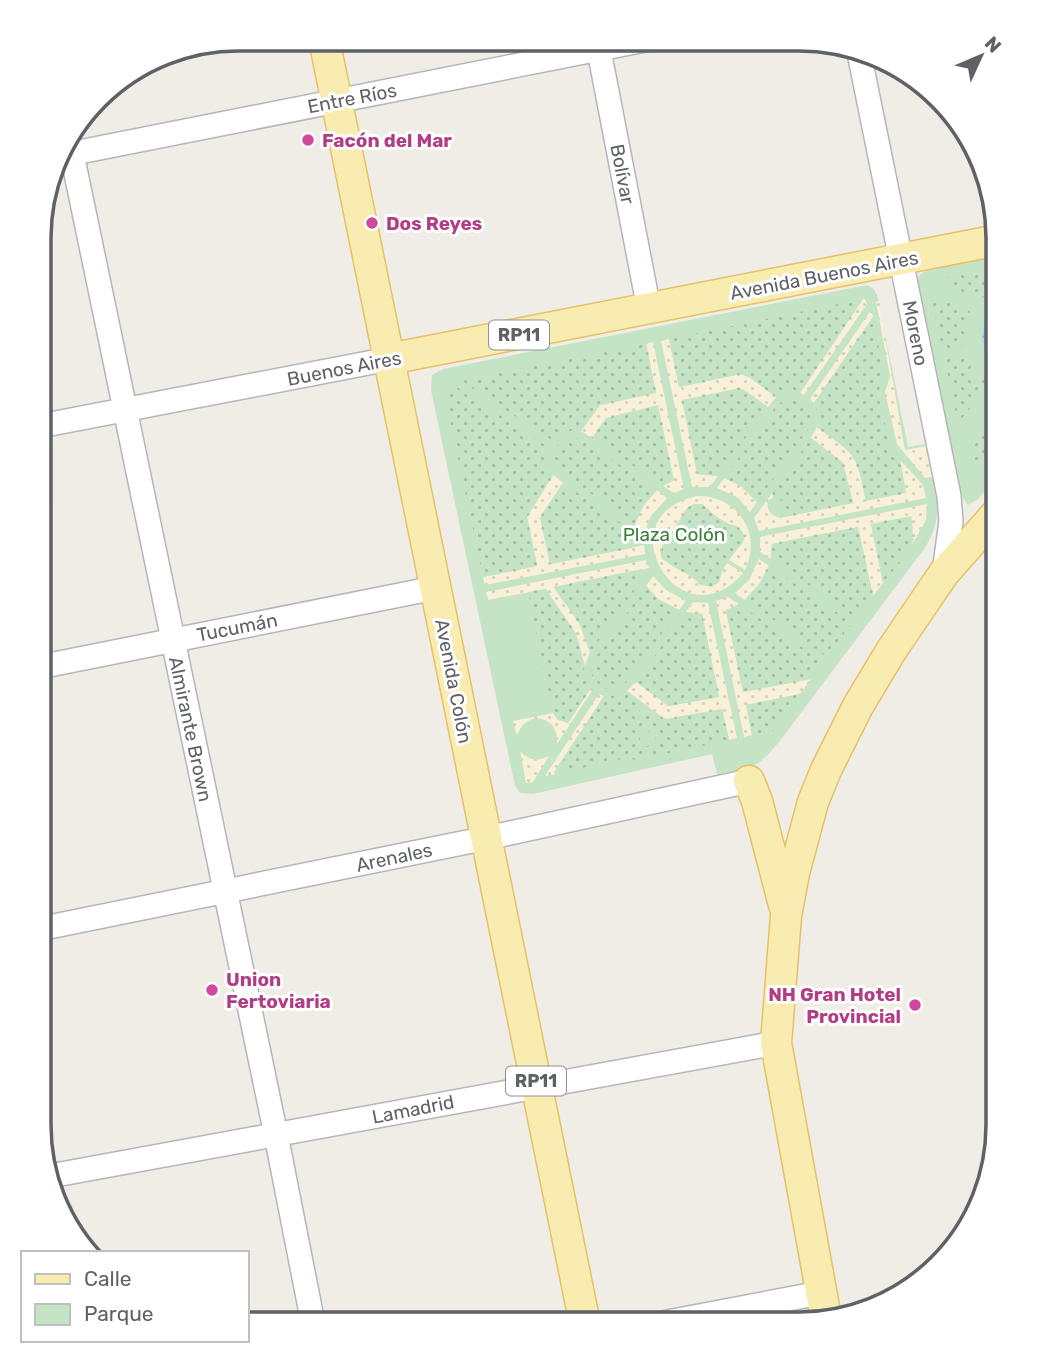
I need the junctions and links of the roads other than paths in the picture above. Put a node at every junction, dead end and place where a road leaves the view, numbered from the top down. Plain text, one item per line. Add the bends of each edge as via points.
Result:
1 (326, 51) edge
2 (566, 51) edge
3 (599, 51) edge
4 (861, 61) edge
5 (336, 101) junction
6 (75, 146) edge
7 (68, 159) edge
8 (986, 243) edge
9 (901, 260) junction
10 (649, 309) junction
11 (389, 359) junction
12 (125, 410) junction
13 (51, 424) edge
14 (986, 526) edge
15 (944, 573) junction
16 (435, 588) junction
17 (173, 640) junction
18 (51, 665) edge
19 (749, 781) joint
20 (486, 838) junction
21 (226, 892) junction
22 (786, 916) junction
23 (51, 927) edge
24 (776, 1043) junction
25 (537, 1086) junction
26 (276, 1135) junction
27 (58, 1175) edge
28 (823, 1306) edge
29 (311, 1312) edge
30 (583, 1312) edge
31 (768, 1312) edge

1 - 5 main road, Avenida Colón
2 - 5 street, Entre Ríos
3 - 10 street, Bolívar
4 - 9 street, Moreno
5 - 6 street, Entre Ríos
5 - 11 main road, Avenida Colón
7 - 12 street, Almirante Brown
8 - 9 main road, Avenida Buenos Aires / RP11
9 - 10 main road, Avenida Buenos Aires / RP11
9 - 15 street, Moreno via 949,496 951,521
10 - 11 main road, Buenos Aires / RP11
11 - 12 street, Buenos Aires
11 - 16 main road, Avenida Colón / RP11
12 - 13 street, Buenos Aires
12 - 17 street, Almirante Brown
14 - 15 main road
15 - 22 main road via 873,680 826,770 813,802
16 - 17 street, Tucumán
16 - 20 main road, Avenida Colón / RP11
17 - 18 street, Tucumán
17 - 21 street, Almirante Brown
19 - 20 street, Arenales
19 - 22 main road
20 - 21 street, Arenales
20 - 25 main road, Avenida Colón / RP11
21 - 23 street, Arenales
21 - 26 street, Almirante Brown
22 - 24 main road
24 - 25 street, Lamadrid
24 - 28 main road
25 - 26 street, Lamadrid
25 - 30 main road, Avenida Colón / RP11
26 - 27 street, Lamadrid
26 - 29 street, Almirante Brown
28 - 31 street

